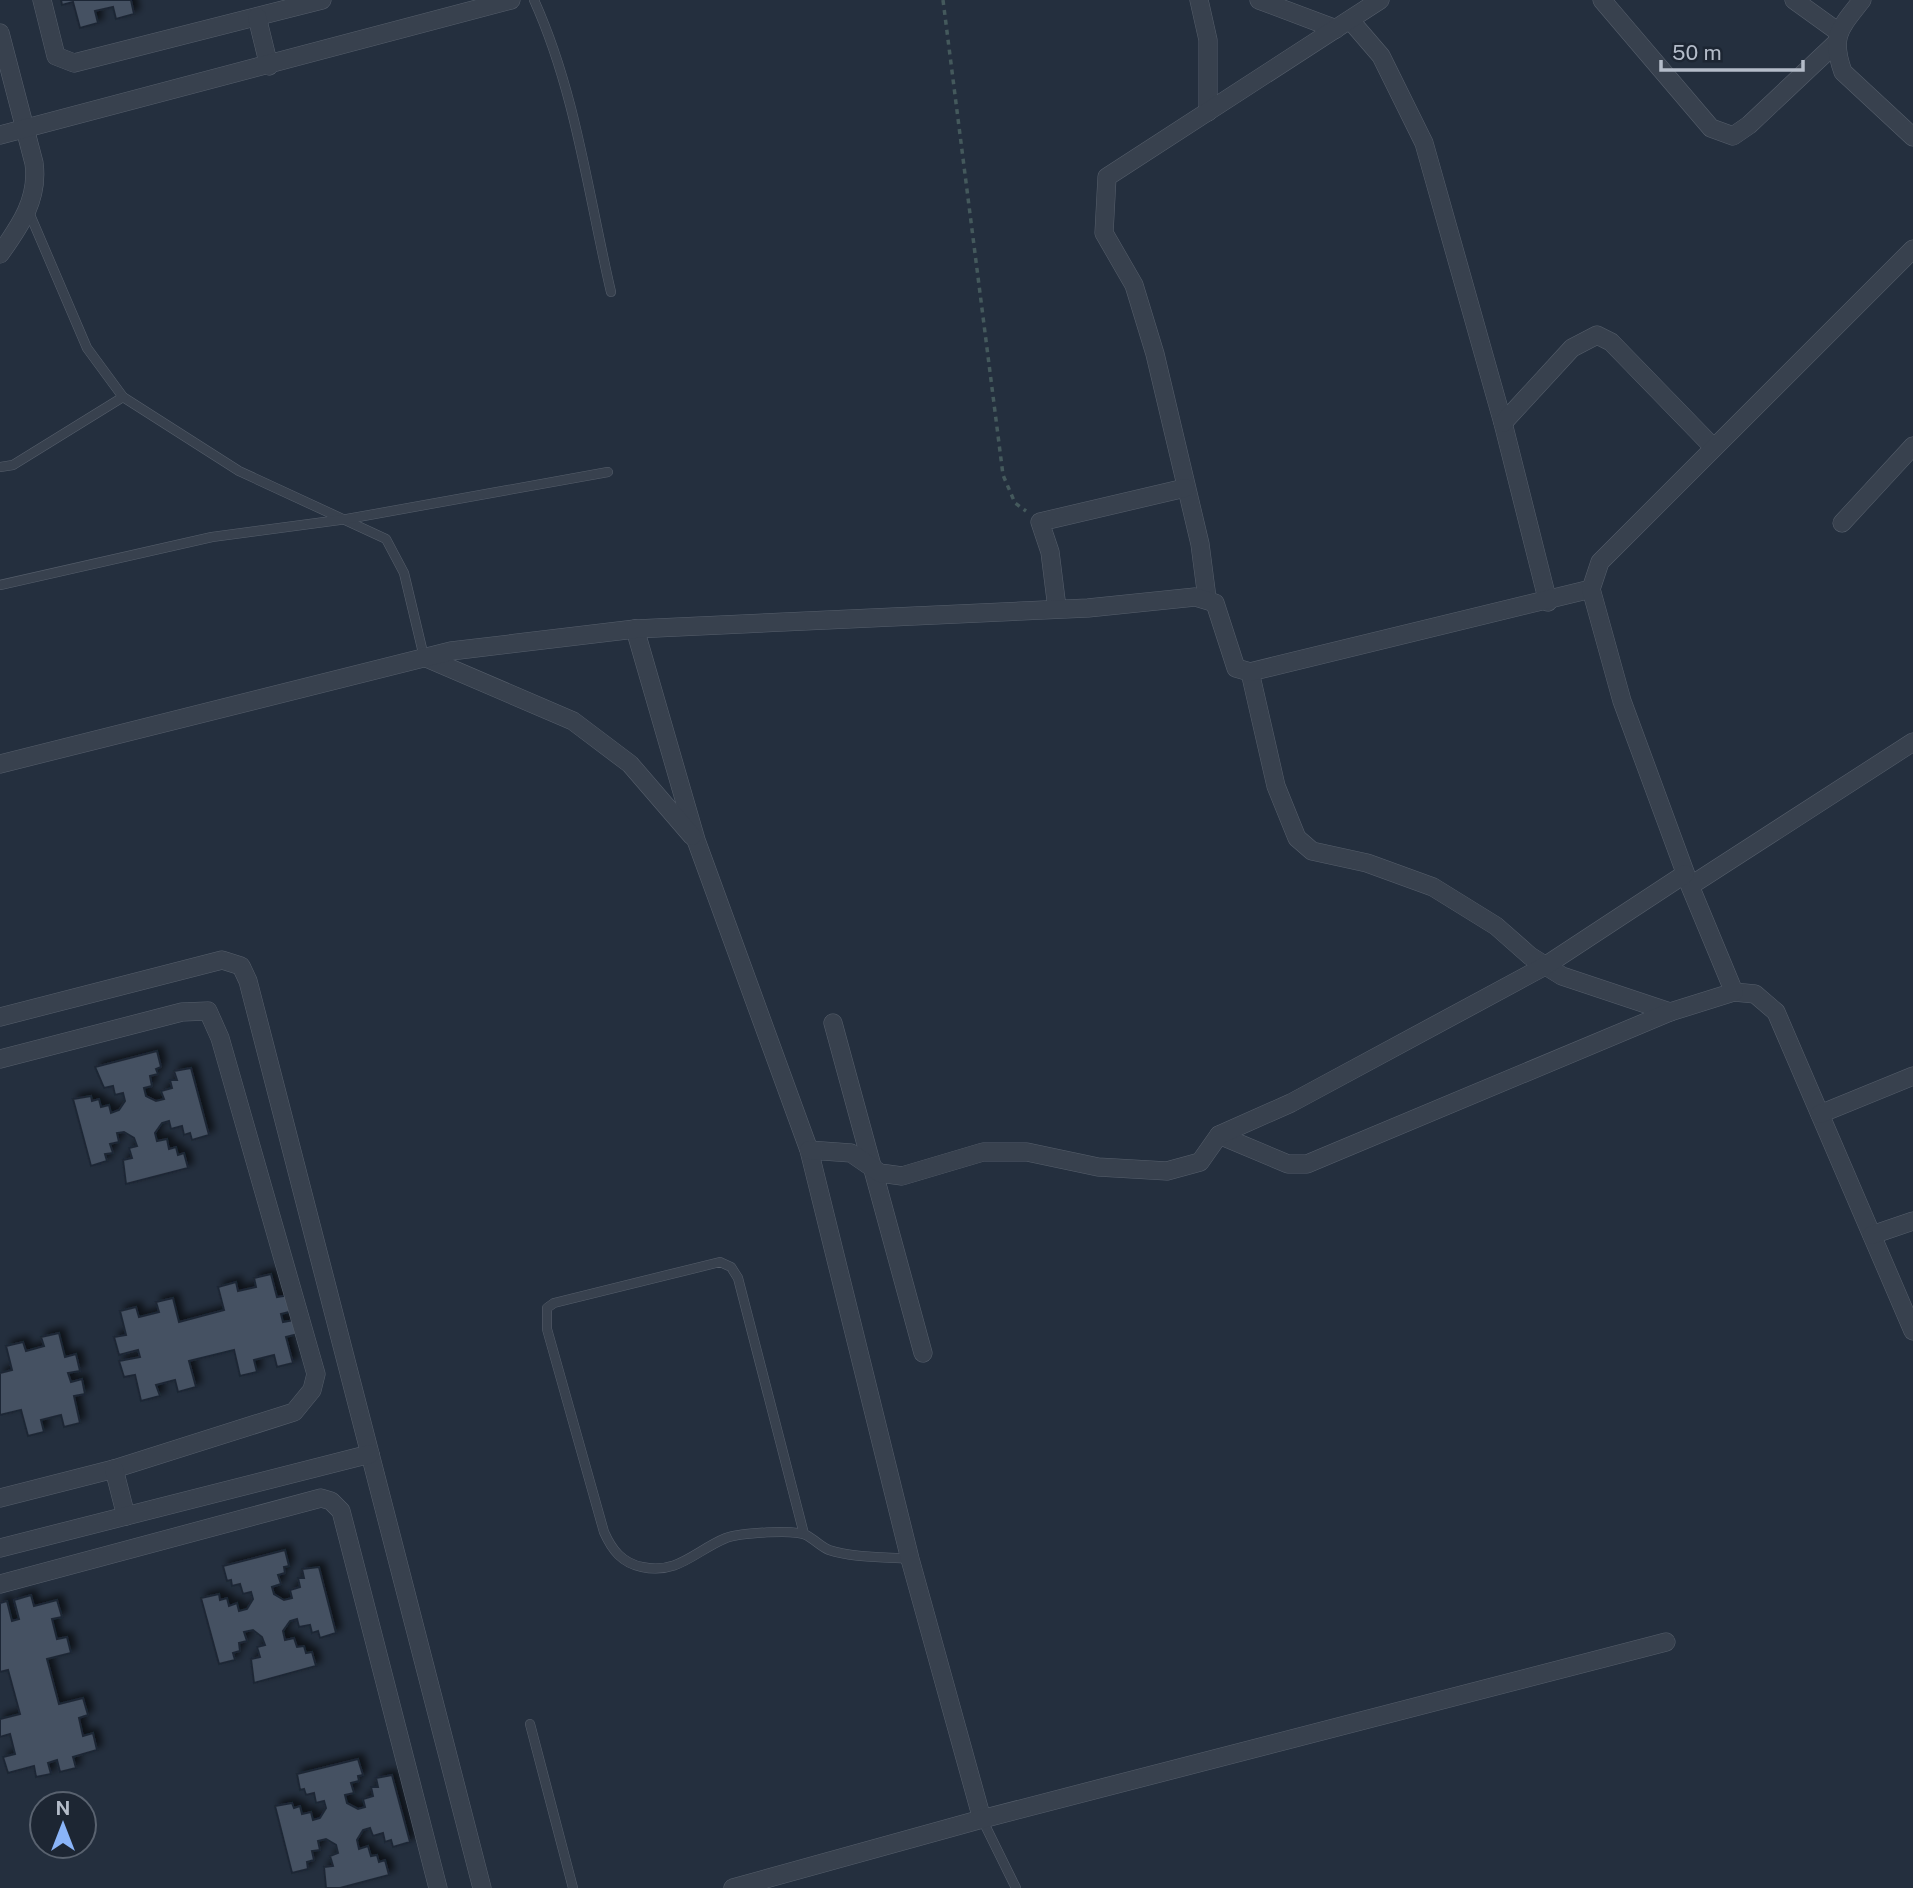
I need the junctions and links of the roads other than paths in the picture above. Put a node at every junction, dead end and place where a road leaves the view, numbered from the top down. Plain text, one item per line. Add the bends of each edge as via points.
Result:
1 (42, 0) edge
2 (322, 0) edge
3 (511, 0) edge
4 (534, 0) edge
5 (1199, 0) edge
6 (1259, 0) edge
7 (1380, 0) edge
8 (1602, 0) edge
9 (1794, 0) edge
10 (1862, 0) edge
11 (257, 17) junction
12 (1343, 24) junction
13 (0, 33) edge
14 (1837, 37) junction
15 (269, 66) junction
16 (1208, 111) junction
17 (24, 128) junction
18 (0, 135) edge
19 (1913, 137) edge
20 (27, 208) junction
21 (1913, 249) edge
22 (0, 254) edge
23 (611, 292) dead end
24 (122, 397) junction
25 (1503, 423) junction
26 (1712, 446) junction
27 (1913, 446) edge
28 (0, 467) edge
29 (608, 472) dead end
30 (1185, 488) junction
31 (347, 519) junction
32 (1842, 523) dead end
33 (0, 584) edge
34 (1591, 589) junction
35 (1207, 598) junction
36 (1548, 602) junction
37 (1057, 608) junction
38 (635, 629) junction
39 (424, 657) junction
40 (1250, 672) junction
41 (1913, 742) edge
42 (0, 764) edge
43 (696, 840) junction
44 (1688, 880) junction
45 (1545, 967) junction
46 (1734, 992) junction
47 (1670, 1012) junction
48 (0, 1017) edge
49 (833, 1023) dead end
50 (0, 1059) edge
51 (1913, 1076) edge
52 (1820, 1114) junction
53 (1219, 1135) junction
54 (809, 1150) junction
55 (872, 1166) junction
56 (1913, 1221) edge
57 (1872, 1236) junction
58 (1913, 1331) edge
59 (923, 1353) dead end
60 (370, 1454) junction
61 (114, 1469) junction
62 (0, 1498) edge
63 (126, 1516) junction
64 (804, 1534) junction
65 (0, 1548) edge
66 (910, 1559) junction
67 (0, 1584) edge
68 (1666, 1642) dead end
69 (530, 1724) dead end
70 (982, 1819) junction
71 (438, 1888) edge
72 (482, 1888) edge
73 (573, 1888) edge
74 (733, 1888) edge
75 (1016, 1888) edge

1 - 11 street via 56,56 74,63
2 - 11 street
3 - 15 street
4 - 23 lane via 576,120
5 - 16 street via 1208,40
6 - 12 street
7 - 12 street
8 - 14 street via 1711,128 1733,136
9 - 14 street
10 - 14 street
11 - 15 street
12 - 16 street
12 - 25 street via 1381,56 1424,144
13 - 17 street
14 - 19 street via 1843,72
15 - 17 street
16 - 30 street via 1107,177 1104,205 1104,233 1134,285 1152,342
17 - 18 street
17 - 20 street via 37,184
20 - 22 street
20 - 24 lane via 87,348
21 - 26 street
24 - 28 lane via 13,465
24 - 31 lane via 239,471
25 - 26 street via 1572,348 1597,335 1611,342
25 - 36 street
26 - 34 street via 1600,562
27 - 32 street
29 - 31 lane
30 - 35 street
30 - 37 street via 1040,522 1050,552
31 - 33 lane via 212,537
31 - 39 lane via 386,539 404,573
34 - 36 street
34 - 44 street via 1622,701
35 - 37 street
35 - 40 street via 1220,615 1236,668
36 - 40 street
37 - 38 street
38 - 39 street
38 - 43 street
39 - 42 street
39 - 43 street via 573,721 630,764
40 - 45 street via 1276,786 1297,838 1312,851 1367,863 1433,887 1496,926
41 - 44 street
43 - 54 street
44 - 45 street
44 - 46 street
45 - 47 street via 1589,987
45 - 53 street via 1291,1103
46 - 47 street
46 - 52 street via 1755,994 1776,1012
47 - 53 street via 1307,1164 1288,1164
48 - 60 street via 222,960 241,967
49 - 55 street
50 - 61 street via 182,1012 208,1011 220,1038 316,1374 312,1390 295,1412
51 - 52 street
52 - 57 street
53 - 55 street via 1200,1162 1167,1171 1098,1167 1027,1152 983,1152 902,1176
54 - 55 street via 851,1153
54 - 66 street
55 - 59 street
56 - 57 street
57 - 58 street
60 - 63 street
60 - 72 street
61 - 62 street
61 - 63 street
63 - 65 street
64 - 64 lane via 738,1278 731,1267 720,1262 547,1308 547,1329 612,1551 640,1567 659,1569 680,1565 727,1538
64 - 66 lane via 827,1549
66 - 70 street
67 - 71 street via 321,1498 331,1501 341,1511
68 - 70 street
69 - 73 lane
70 - 74 street
70 - 75 lane

